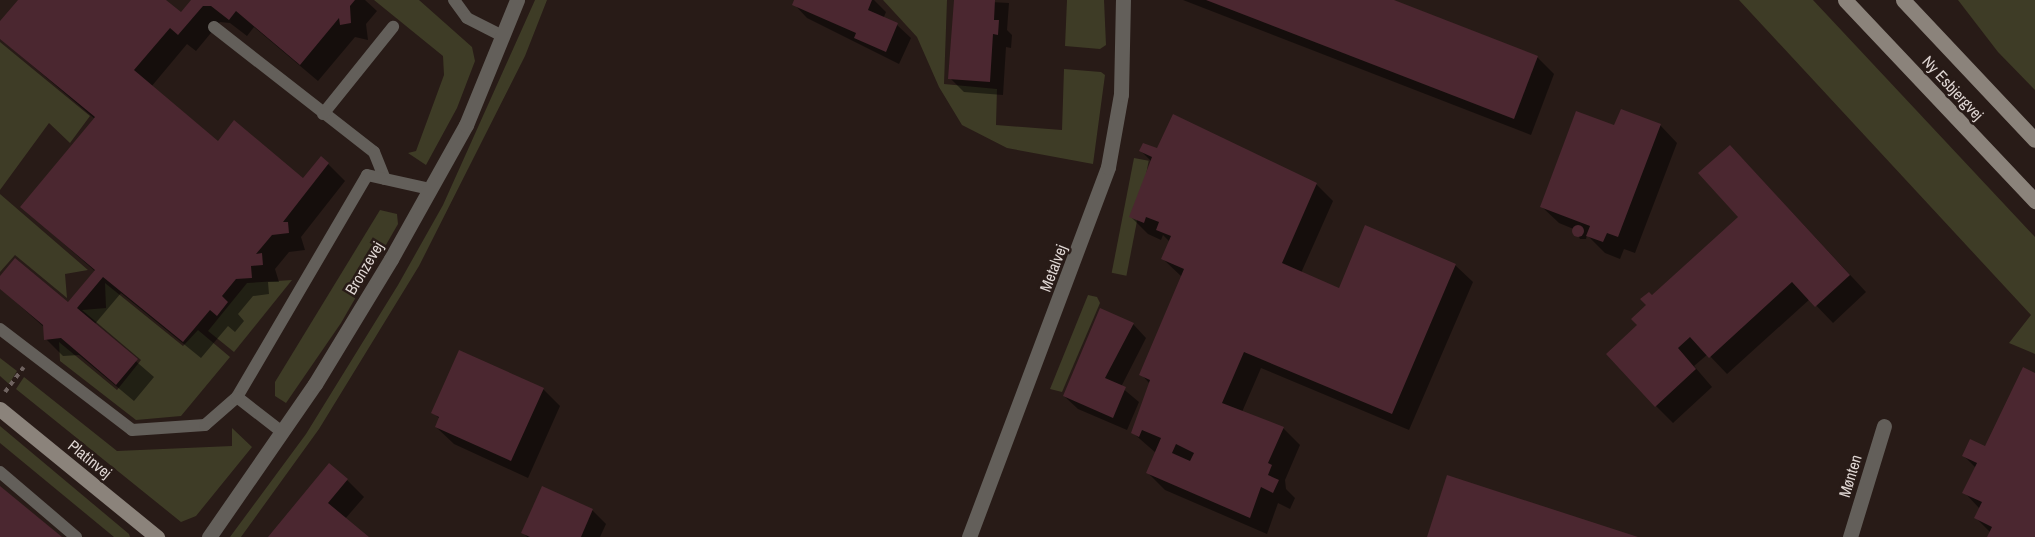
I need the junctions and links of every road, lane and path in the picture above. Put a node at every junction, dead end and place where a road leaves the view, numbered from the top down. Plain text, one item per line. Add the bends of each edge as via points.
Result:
1 (454, 0) edge
2 (517, 0) edge
3 (1124, 0) edge
4 (1845, 0) edge
5 (1903, 0) edge
6 (214, 27) dead end
7 (393, 27) dead end
8 (502, 36) junction
9 (323, 114) junction
10 (2035, 140) edge
11 (385, 179) junction
12 (430, 189) junction
13 (2035, 201) edge
14 (0, 329) edge
15 (34, 355) junction
16 (237, 397) junction
17 (0, 399) edge
18 (0, 409) edge
19 (1884, 426) dead end
20 (282, 432) junction
21 (0, 472) edge
22 (76, 537) edge
23 (157, 537) edge
24 (209, 537) edge
25 (969, 537) edge
26 (1850, 537) edge

1 - 8 lane via 466,18
2 - 8 street, Bronzevej
3 - 25 street, Metalvej via 1121,94 1108,167
4 - 13 street, Ny Esbjergvej
5 - 10 street, Ny Esbjergvej
6 - 9 lane
7 - 9 lane
8 - 12 street, Bronzevej via 466,125
9 - 11 lane via 374,152
11 - 12 lane
11 - 16 lane via 367,175
12 - 20 street, Bronzevej via 327,365
14 - 15 lane
15 - 16 lane via 132,430 205,425
15 - 17 path
16 - 20 lane
18 - 23 street, Platinvej
19 - 26 street, Mønten
20 - 24 street, Bronzevej
21 - 22 lane

